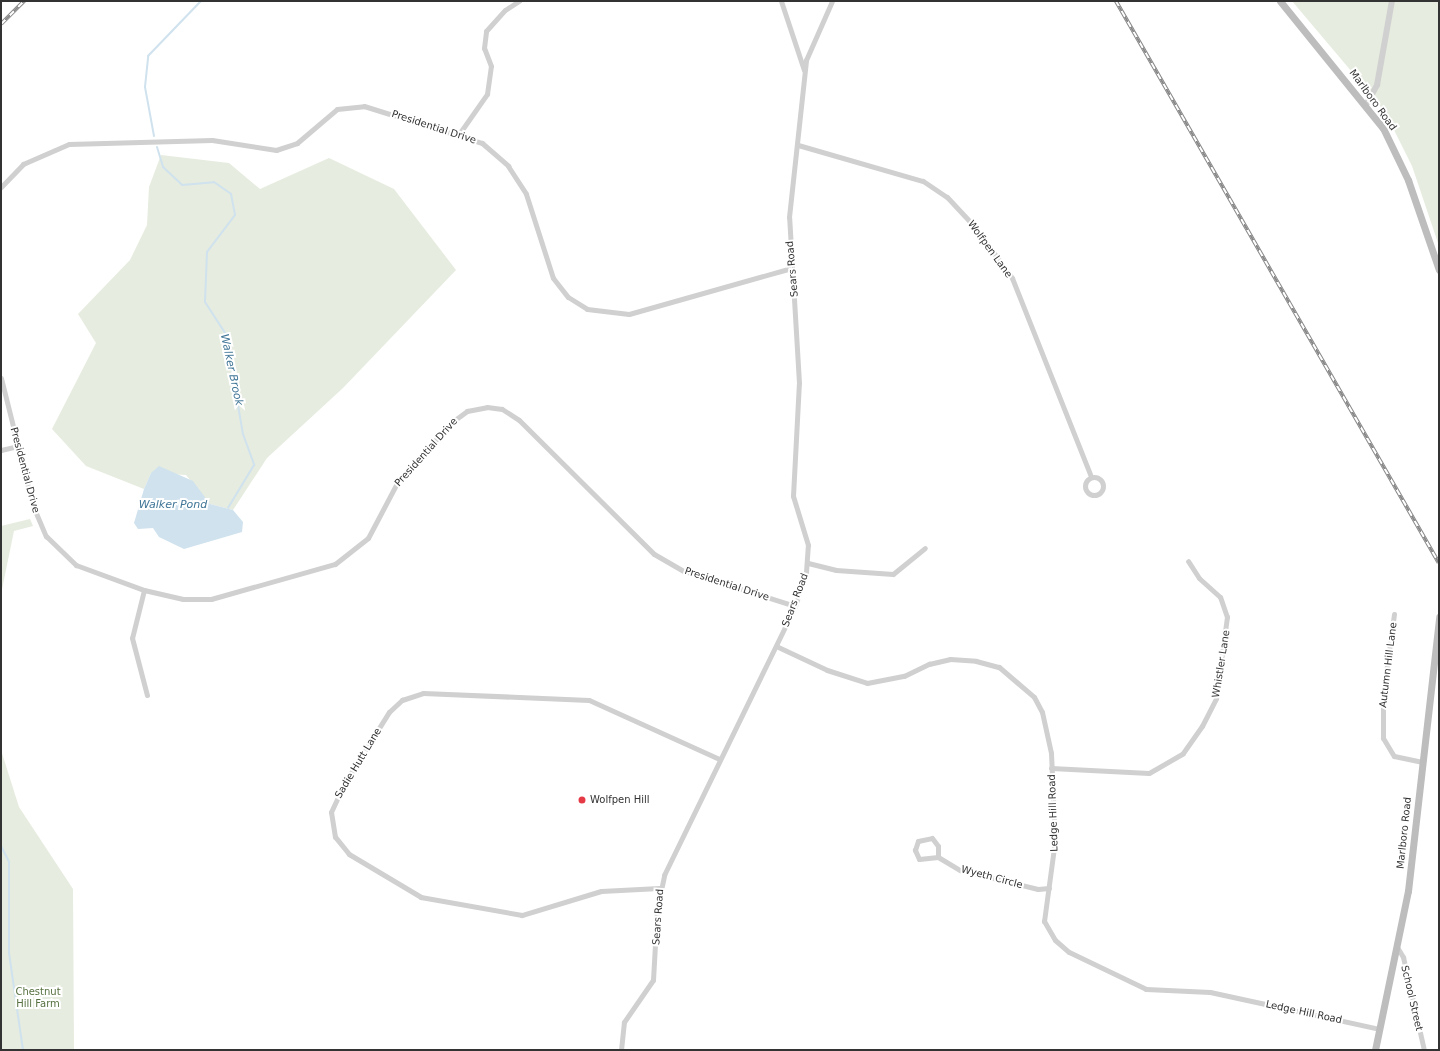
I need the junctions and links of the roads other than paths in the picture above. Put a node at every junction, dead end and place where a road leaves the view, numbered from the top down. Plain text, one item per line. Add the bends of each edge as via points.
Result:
1 (519, 1) edge
2 (781, 1) edge
3 (832, 1) edge
4 (1280, 1) edge
5 (1392, 1) edge
6 (804, 71) junction
7 (1366, 105) junction
8 (460, 134) junction
9 (798, 145) junction
10 (1, 187) edge
11 (792, 268) junction
12 (1439, 270) edge
13 (1, 378) edge
14 (18, 446) junction
15 (1, 450) edge
16 (1091, 477) dead end
17 (925, 548) dead end
18 (1188, 561) dead end
19 (808, 563) junction
20 (144, 590) junction
21 (795, 606) junction
22 (1394, 614) dead end
23 (1439, 617) edge
24 (776, 646) junction
25 (147, 695) dead end
26 (719, 759) junction
27 (1422, 762) junction
28 (1051, 768) junction
29 (938, 857) junction
30 (659, 888) junction
31 (1049, 888) junction
32 (1397, 947) junction
33 (1380, 1028) junction
34 (621, 1050) edge
35 (1375, 1050) edge
36 (1424, 1050) edge

1 - 8 street via 500,14 486,31 484,48 491,66 487,94
2 - 6 street
3 - 6 street, Sears Road
4 - 7 main road, Marlboro Road
5 - 7 street via 1377,85
6 - 9 street, Sears Road
7 - 12 main road, Marlboro Road via 1402,167
8 - 10 street, Presidential Drive via 371,108 348,106 330,112 297,143 276,150 212,140 69,144 26,163
8 - 11 street, Presidential Drive via 482,143 508,166 526,194 553,278 568,297 587,309 629,314
9 - 11 street, Sears Road via 789,217
9 - 16 street, Wolfpen Lane via 909,175 940,191 975,227 1007,270
11 - 19 street, Sears Road via 799,395 793,496 808,545
13 - 14 street, Presidential Drive
14 - 15 street
14 - 20 street, Presidential Drive via 39,521 54,546 76,565 101,577
17 - 19 street via 893,574 836,570
18 - 28 street, Whistler Lane via 1220,597 1227,617 1216,698 1202,726 1183,753 1149,773
19 - 21 street, Sears Road
20 - 21 street, Presidential Drive via 183,599 211,599 335,564 368,538 398,481 452,422 467,411 487,407 502,409 524,425 654,554 684,571
20 - 25 street via 132,638
21 - 24 street, Sears Road
22 - 27 street, Autumn Hill Lane via 1384,684 1383,738 1394,756
23 - 27 main road, Marlboro Road
24 - 26 street, Sears Road
24 - 28 street, Ledge Hill Road via 827,670 867,683 880,683 928,664 950,659 999,668 1034,697 1042,712
26 - 30 street, Sears Road
26 - 30 street, Sadie Hutt Lane via 589,700 423,693 402,700 389,712 344,784 331,812 335,837 349,854 421,897 522,916 601,892
27 - 32 main road, Marlboro Road via 1408,889
28 - 31 street, Ledge Hill Road via 1055,840
29 - 29 street via 936,841 927,837 918,841 915,850 919,859
29 - 31 street, Wyeth Circle via 960,870 1038,889
30 - 34 street, Sears Road via 653,980 624,1022
31 - 33 street, Ledge Hill Road via 1044,921 1055,940 1069,952 1129,984 1162,992 1210,992
32 - 33 main road, Marlboro Road
32 - 36 street, School Street via 1403,957
33 - 35 main road, Marlboro Road

